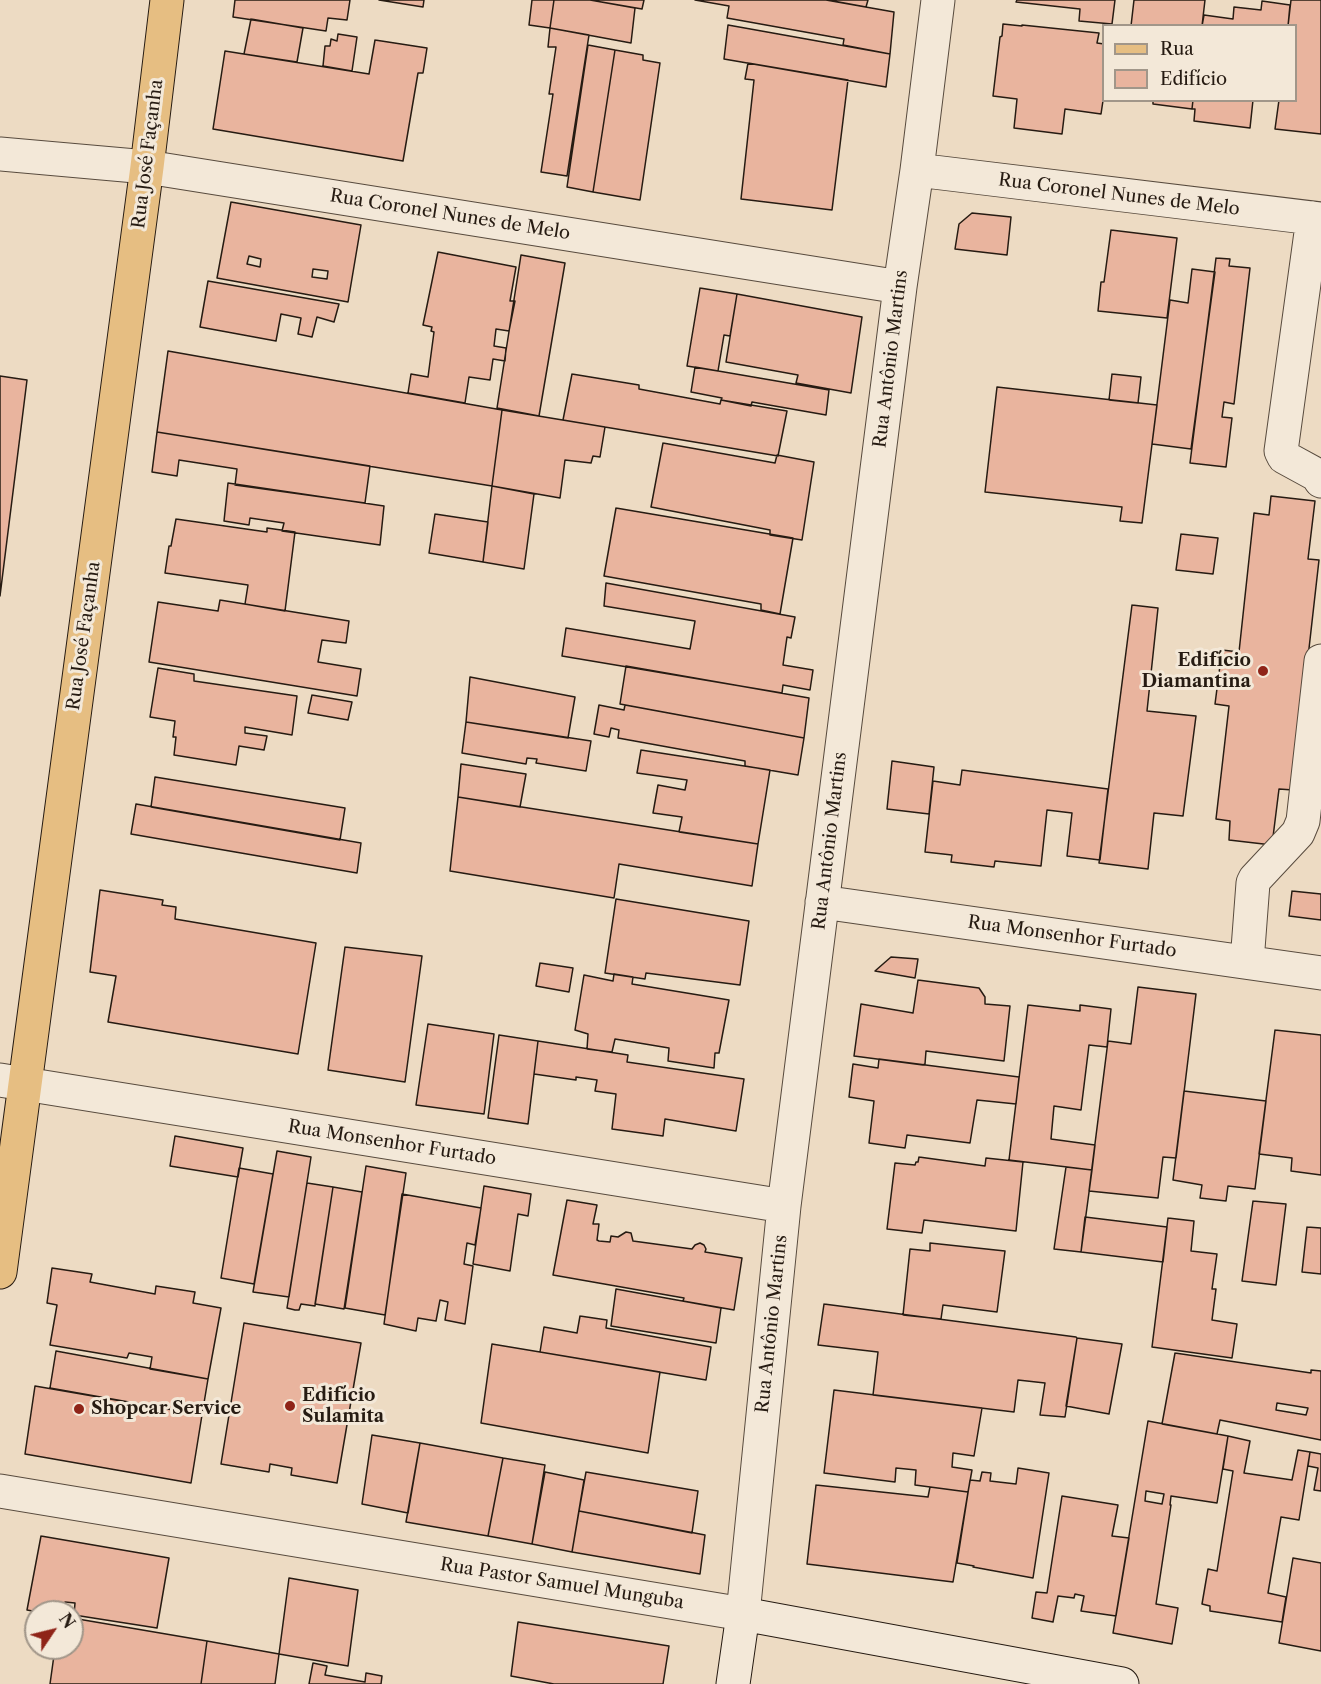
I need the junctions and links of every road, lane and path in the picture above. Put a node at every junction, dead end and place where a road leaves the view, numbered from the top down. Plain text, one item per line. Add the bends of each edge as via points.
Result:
1 (167, 0) edge
2 (938, 0) edge
3 (0, 154) edge
4 (147, 167) junction
5 (916, 170) junction
6 (1317, 219) edge
7 (900, 287) junction
8 (1321, 481) edge
9 (1321, 661) edge
10 (822, 902) junction
11 (1246, 962) junction
12 (1321, 973) edge
13 (12, 1082) edge
14 (784, 1206) junction
15 (0, 1272) edge
16 (0, 1491) edge
17 (743, 1614) junction
18 (733, 1684) edge
19 (1122, 1684) edge

1 - 4 main road, Rua José Façanha
2 - 5 street, Rua Antônio Martins
3 - 4 street, Rua Coronel Nunes de Melo
4 - 7 street, Rua Coronel Nunes de Melo
4 - 13 main road, Rua José Façanha
5 - 6 street, Rua Coronel Nunes de Melo
5 - 7 street, Rua Antônio Martins
6 - 8 street via 1281,451
7 - 10 street, Rua Antônio Martins
9 - 11 street via 1303,821 1298,833 1253,883
10 - 11 street, Rua Monsenhor Furtado
10 - 14 street, Rua Antônio Martins
11 - 12 street, Rua Monsenhor Furtado
13 - 14 street, Rua Monsenhor Furtado
13 - 15 main road, Rua José Façanha
14 - 17 street, Rua Antônio Martins
16 - 17 street, Rua Pastor Samuel Munguba
17 - 18 street, Rua Antônio Martins
17 - 19 street, Rua Pastor Samuel Munguba

